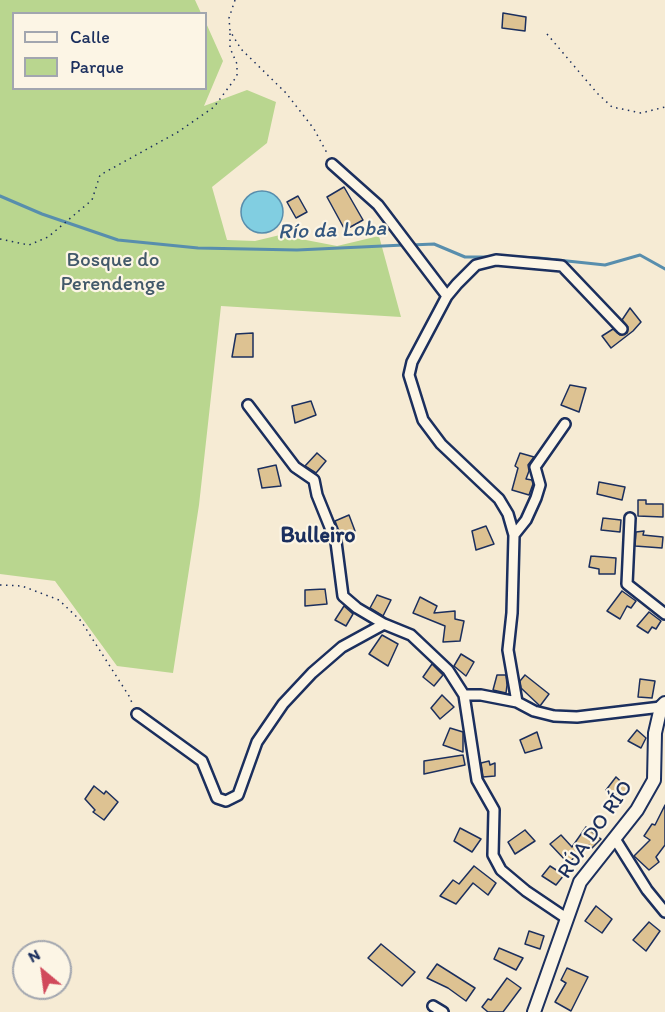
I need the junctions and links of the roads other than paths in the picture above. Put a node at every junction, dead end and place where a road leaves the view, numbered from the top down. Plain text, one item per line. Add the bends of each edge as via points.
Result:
1 (332, 164) road end
2 (447, 296) junction
3 (622, 329) dead end
4 (249, 405) dead end
5 (565, 424) dead end
6 (630, 518) dead end
7 (514, 535) junction
8 (665, 614) edge
9 (384, 624) junction
10 (464, 695) junction
11 (517, 702) junction
12 (663, 705) edge
13 (137, 714) road end
14 (615, 839) junction
15 (665, 912) edge
16 (566, 918) junction
17 (433, 1006) dead end
18 (443, 1012) edge
19 (534, 1012) edge

1 - 2 street via 378,205
2 - 3 street via 476,265 496,260 562,266
2 - 7 street via 412,362 409,375 414,397 423,420 441,444 500,499
4 - 9 street via 295,468 314,480 336,542 343,596
5 - 7 street via 535,467 540,485 536,498
6 - 8 street via 627,584
7 - 11 street via 508,650
9 - 10 street via 411,635 448,670
9 - 13 street via 342,647 284,704 257,742 238,795 226,801 218,798 202,761
10 - 11 street
10 - 16 street via 477,780 494,810 493,855 501,870
11 - 12 street via 534,711 565,716
12 - 14 street, RÚA DO RÍO via 655,733 654,780
14 - 15 street
14 - 16 street, RÚA DO RÍO via 580,882
16 - 19 street, RÚA DO RÍO
17 - 18 street

